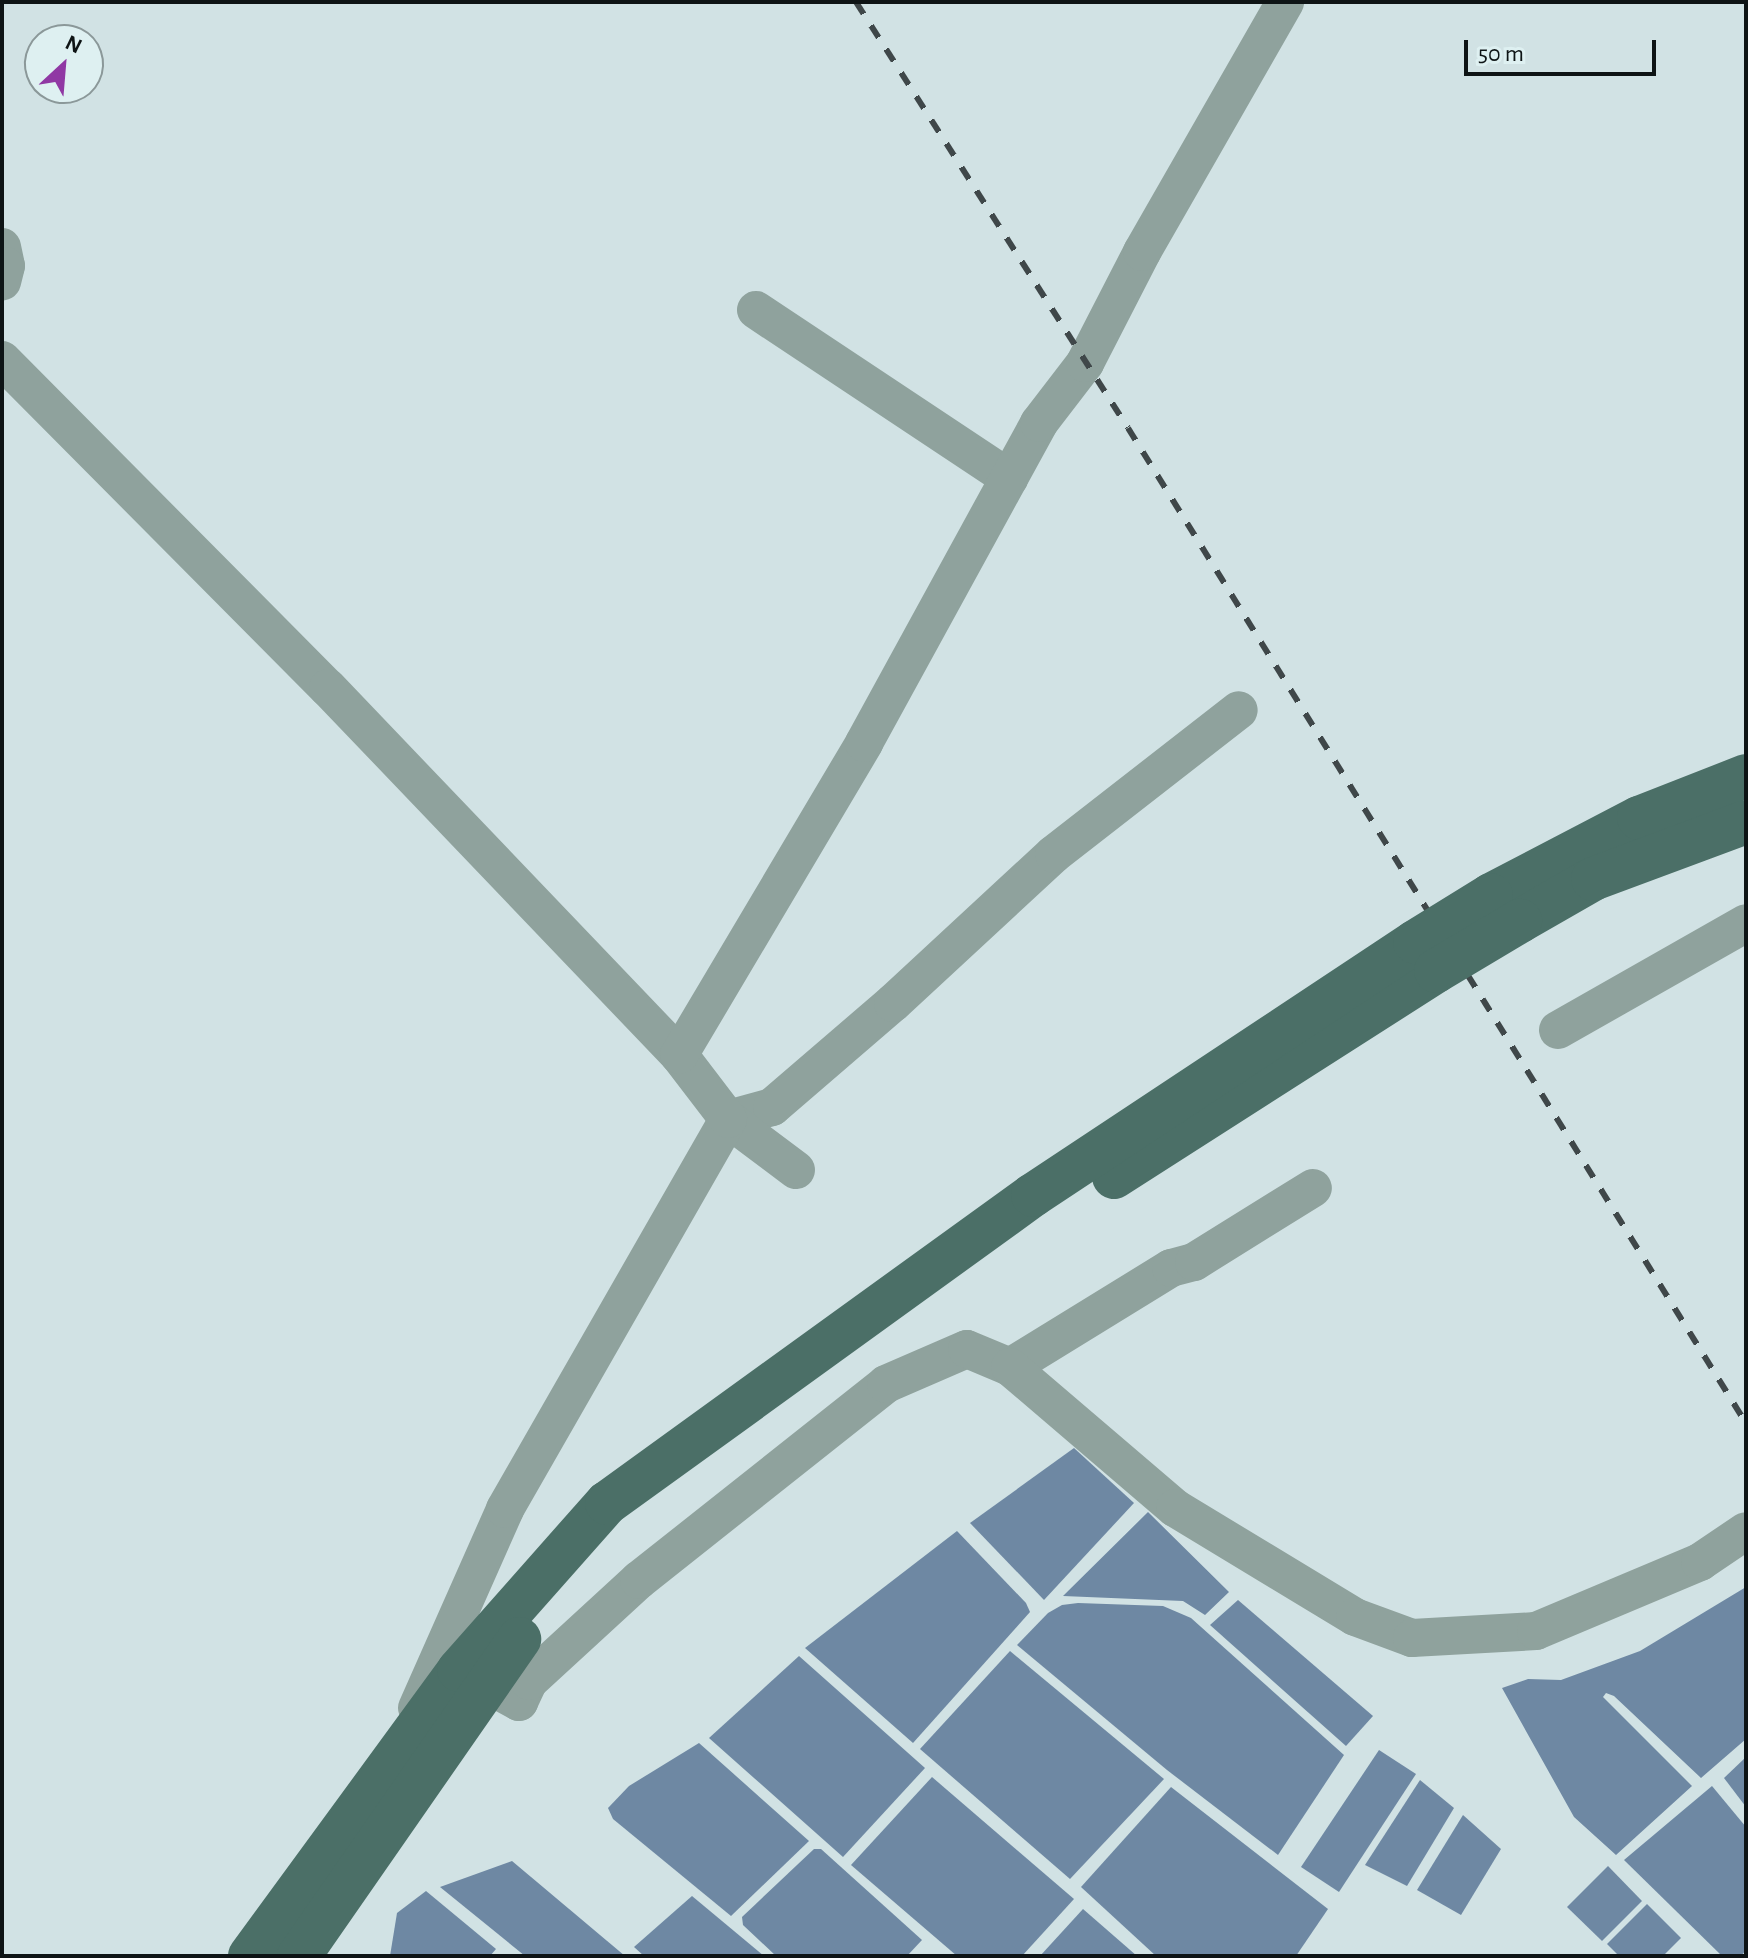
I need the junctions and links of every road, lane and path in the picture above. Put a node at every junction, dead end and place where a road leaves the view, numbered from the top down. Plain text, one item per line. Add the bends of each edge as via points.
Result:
1 (1285, 2) edge
2 (2, 247) edge
3 (2, 282) edge
4 (756, 310) dead end
5 (2, 360) edge
6 (1009, 478) junction
7 (1239, 710) dead end
8 (1746, 776) edge
9 (1746, 822) edge
10 (1505, 908) junction
11 (1746, 923) edge
12 (1558, 1030) dead end
13 (679, 1055) junction
14 (728, 1119) junction
15 (796, 1170) dead end
16 (1313, 1188) dead end
17 (1010, 1367) junction
18 (1746, 1531) edge
19 (473, 1677) junction
20 (393, 1761) junction
21 (250, 1956) edge
22 (299, 1956) edge

1 - 6 street via 1085,363 1039,423
2 - 3 street
4 - 6 street
5 - 13 street via 328,688
6 - 13 street via 864,743
7 - 14 street via 1054,854 772,1107
8 - 10 main road via 1639,818
9 - 10 main road
10 - 19 main road, bridge via 1033,1195 607,1503
11 - 12 street
13 - 14 street
14 - 15 street
14 - 20 street via 505,1509
16 - 17 street
17 - 18 street via 1175,1508 1355,1617 1412,1638 1536,1631 1700,1562
17 - 19 street via 967,1349 886,1384 639,1580 529,1681 519,1702
19 - 20 main road
19 - 22 main road
20 - 21 main road

